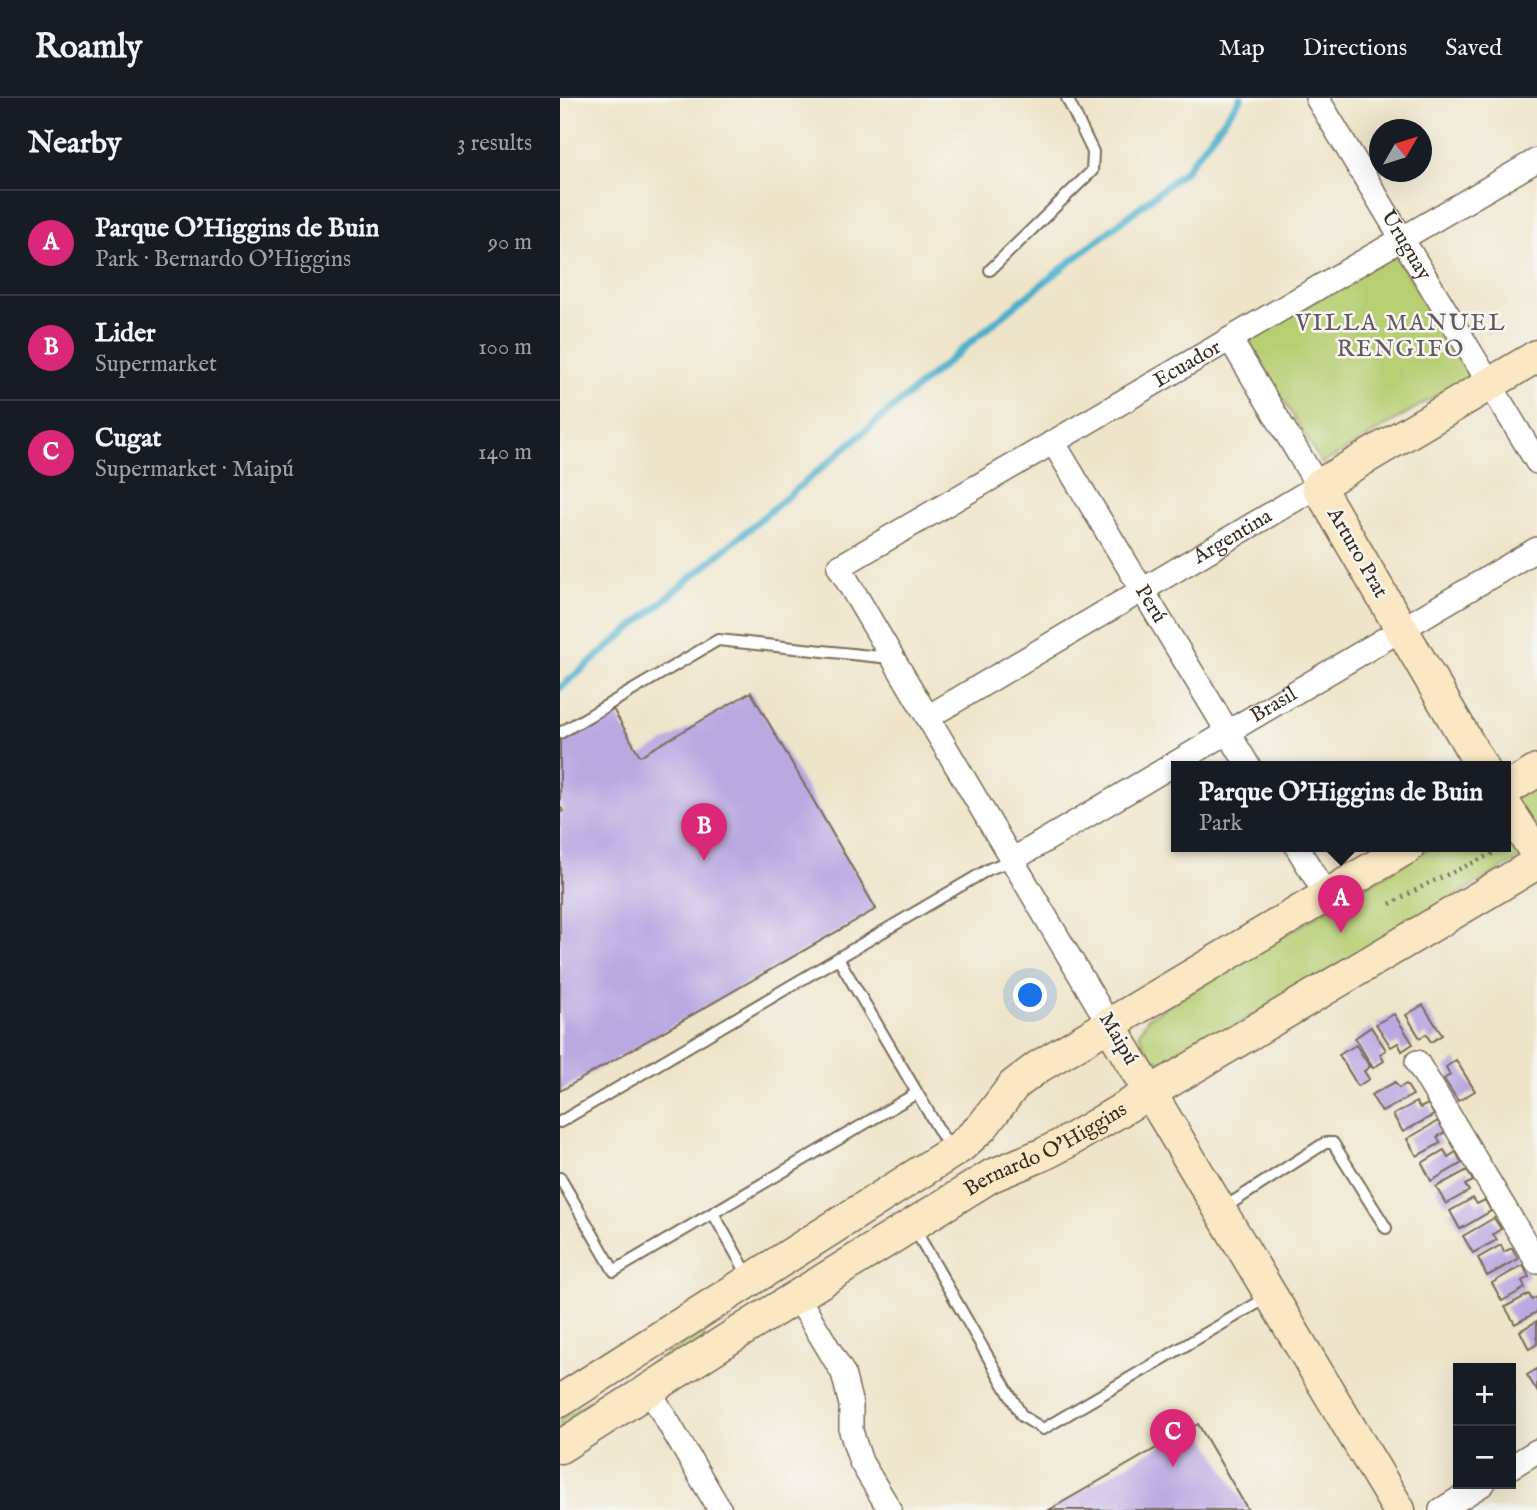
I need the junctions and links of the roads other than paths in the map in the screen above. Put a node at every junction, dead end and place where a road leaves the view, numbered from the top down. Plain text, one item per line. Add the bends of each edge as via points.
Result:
1 (1067, 98) edge
2 (1317, 98) edge
3 (1537, 160) edge
4 (1402, 239) junction
5 (990, 270) dead end
6 (1230, 339) junction
7 (1537, 356) edge
8 (1490, 384) junction
9 (1054, 442) junction
10 (1537, 462) edge
11 (1318, 486) junction
12 (1537, 549) edge
13 (839, 567) joint
14 (1142, 590) junction
15 (1401, 629) junction
16 (893, 658) junction
17 (928, 717) junction
18 (1228, 732) junction
19 (560, 733) edge
20 (1179, 761) edge
21 (1245, 761) edge
22 (1478, 761) edge
23 (1171, 766) edge
24 (1537, 771) edge
25 (1511, 787) edge
26 (1511, 813) edge
27 (1300, 852) edge
28 (1399, 852) edge
29 (1537, 854) edge
30 (1012, 860) junction
31 (1537, 863) edge
32 (1326, 895) junction
33 (838, 958) junction
34 (1109, 1024) junction
35 (1417, 1062) dead end
36 (917, 1093) junction
37 (1149, 1093) junction
38 (560, 1122) edge
39 (952, 1152) junction
40 (560, 1178) edge
41 (1220, 1211) junction
42 (713, 1213) junction
43 (912, 1225) junction
44 (1386, 1228) dead end
45 (1537, 1262) edge
46 (751, 1280) junction
47 (797, 1296) junction
48 (1270, 1296) junction
49 (710, 1306) junction
50 (730, 1338) junction
51 (649, 1390) junction
52 (572, 1393) edge
53 (603, 1419) junction
54 (560, 1447) edge
55 (1537, 1451) edge
56 (1516, 1464) edge
57 (1475, 1489) edge
58 (720, 1510) edge
59 (890, 1510) edge
60 (1399, 1510) edge
61 (1441, 1510) edge

1 - 5 lane via 1093,152 1092,171
2 - 4 street, Uruguay
3 - 4 street, Ecuador
4 - 6 street, Ecuador
4 - 8 street, Uruguay
6 - 9 street, Ecuador
6 - 11 street, Arturo Prat
7 - 8 street, Argentina
8 - 10 street, Uruguay
8 - 11 street, Argentina
9 - 13 street, Ecuador
9 - 14 street, Perú
11 - 14 street, Argentina
11 - 15 street, Arturo Prat
12 - 15 street, Brasil
13 - 16 street, Maipú
14 - 17 street, Argentina
14 - 18 street, Perú
15 - 18 street, Brasil
15 - 22 street, Arturo Prat
16 - 17 street, Maipú
16 - 19 lane via 718,640
17 - 30 street, Maipú
18 - 20 street, Brasil
18 - 21 street, Perú
23 - 30 street, Brasil
24 - 25 street
26 - 29 street
27 - 32 street
28 - 32 street, Bernardo O'Higgins
30 - 33 lane
30 - 34 street, Maipú
31 - 37 street, Bernardo O'Higgins
32 - 34 street, Bernardo O'Higgins
33 - 36 lane
33 - 38 lane
34 - 37 street, Maipú
34 - 39 street, Bernardo O'Higgins via 1025,1075 982,1127
35 - 45 street
36 - 39 lane
36 - 42 lane
37 - 41 street, Maipú
37 - 43 street, Bernardo O'Higgins via 1057,1148 991,1176
39 - 46 street, Bernardo O'Higgins
40 - 42 lane via 614,1271
41 - 44 lane via 1325,1143 1333,1143
41 - 48 street, Maipú
42 - 46 lane
43 - 47 street, Bernardo O'Higgins
43 - 48 lane via 1022,1416 1043,1429
46 - 49 street, Bernardo O'Higgins
47 - 50 street, Bernardo O'Higgins
47 - 59 street via 843,1373 851,1405 851,1432 861,1462
48 - 60 street, Maipú
49 - 50 street
49 - 52 street, Bernardo O'Higgins
50 - 51 street, Bernardo O'Higgins
51 - 53 street, Bernardo O'Higgins
51 - 58 street
52 - 53 street
53 - 54 street, Bernardo O'Higgins
55 - 56 street
57 - 61 street

